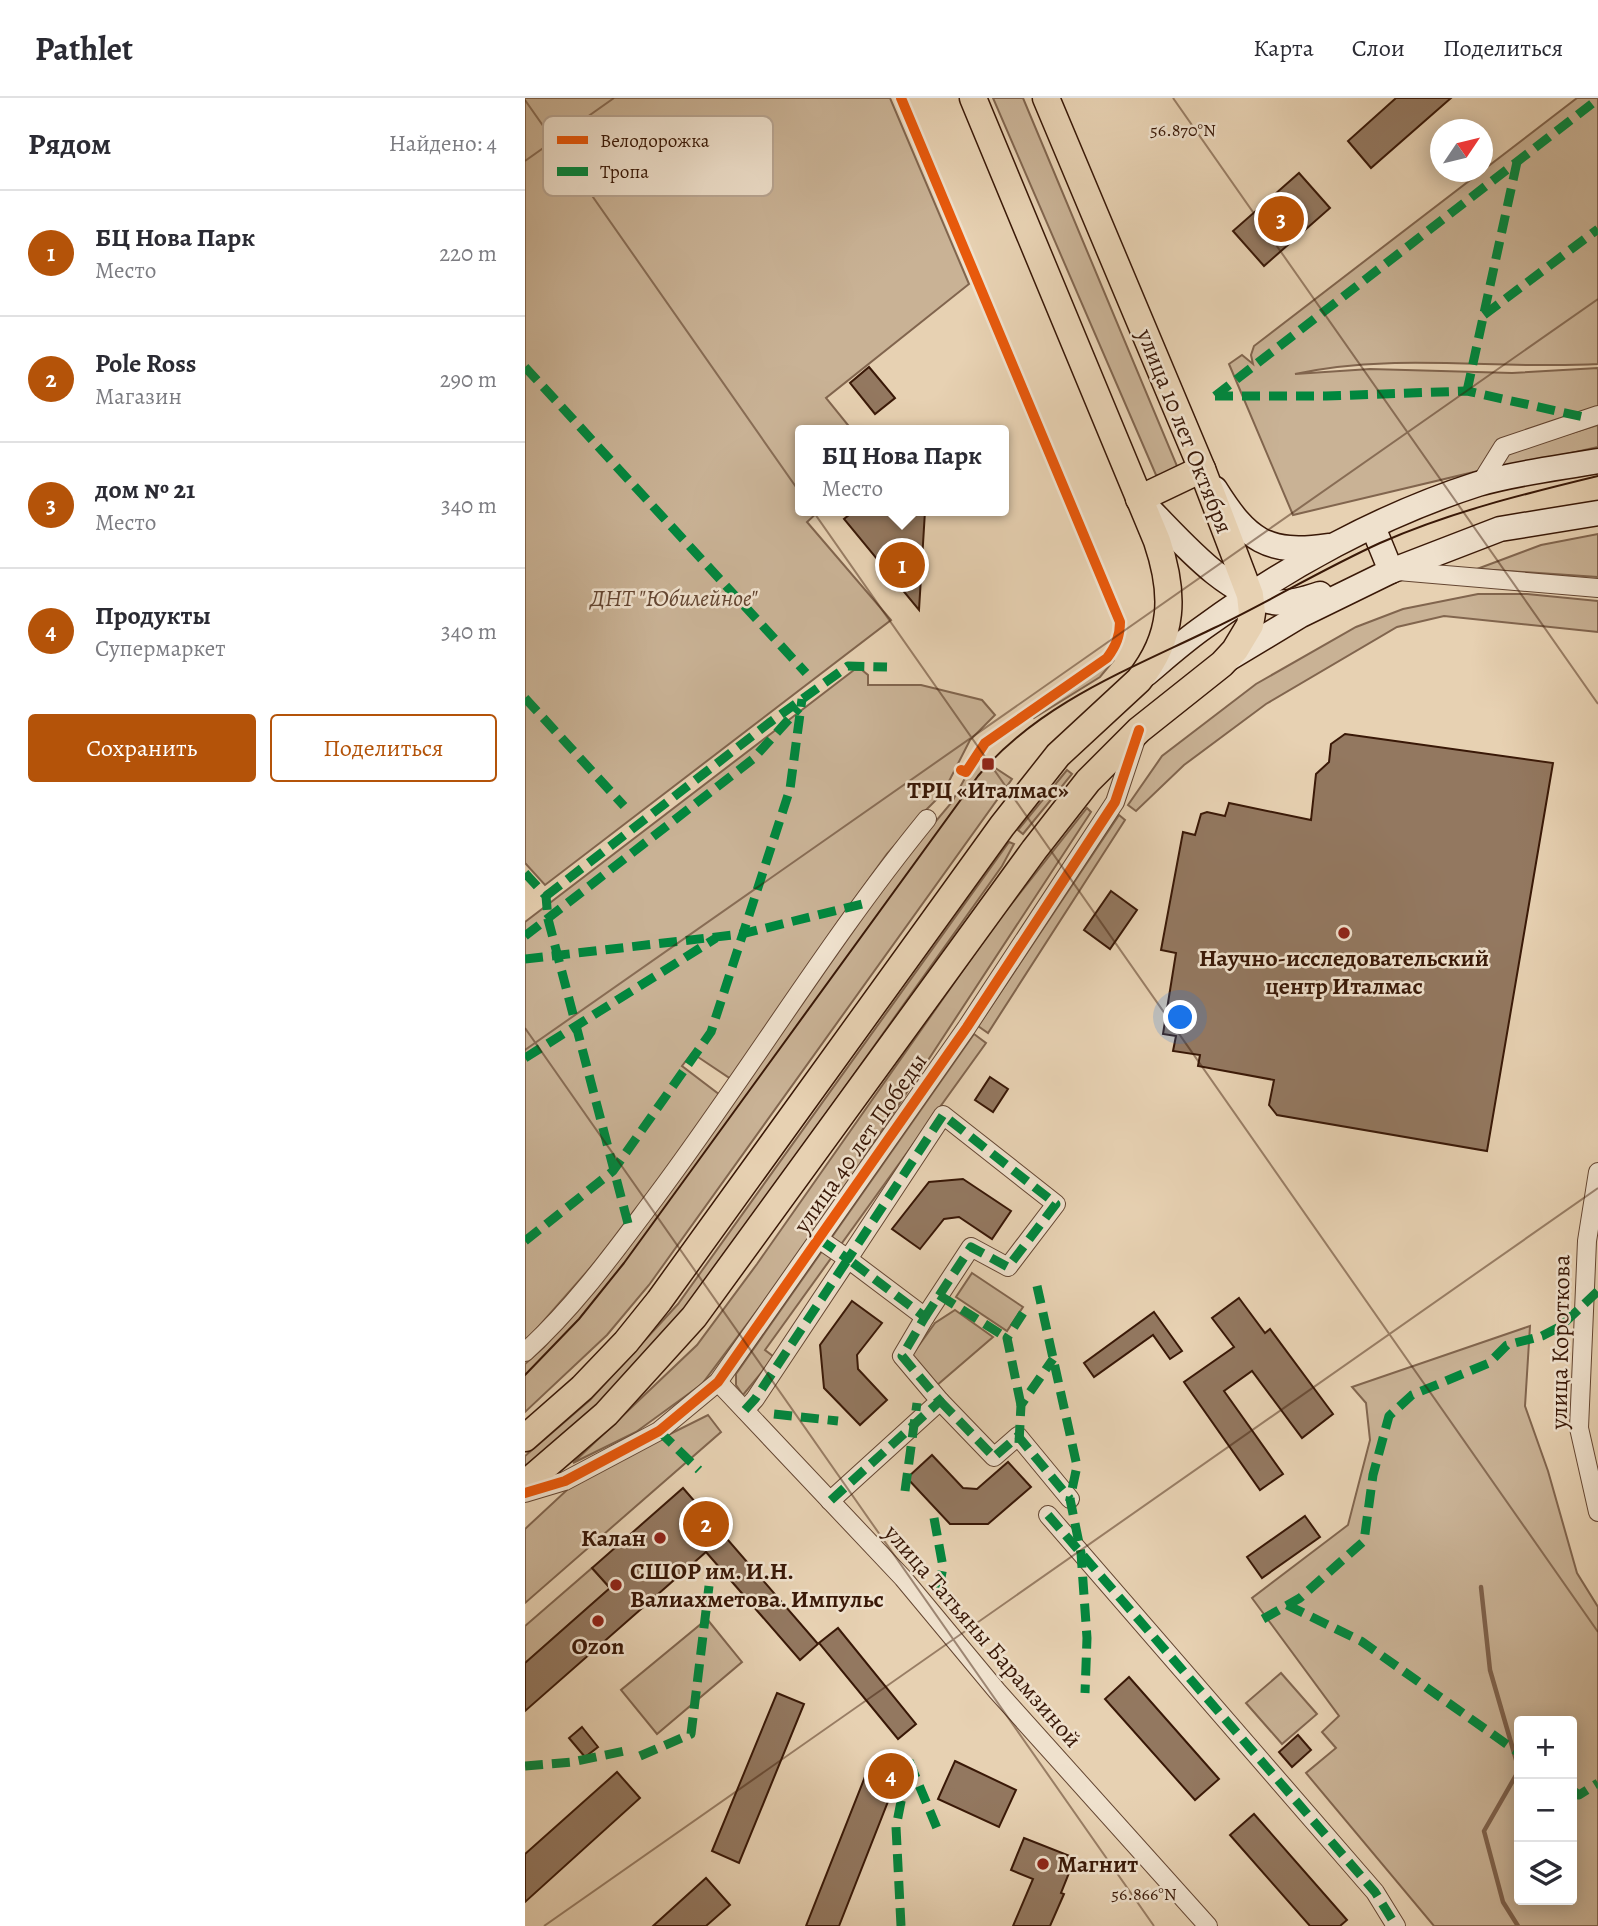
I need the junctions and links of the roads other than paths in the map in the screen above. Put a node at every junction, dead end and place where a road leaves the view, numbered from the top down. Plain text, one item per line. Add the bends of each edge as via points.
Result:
1 (973, 98) edge
2 (1046, 98) edge
3 (1598, 415) edge
4 (1598, 461) edge
5 (1202, 469) junction
6 (1480, 484) junction
7 (1139, 499) junction
8 (1598, 513) edge
9 (1373, 527) junction
10 (1339, 544) junction
11 (1391, 571) junction
12 (1598, 588) edge
13 (1251, 595) junction
14 (1222, 664) junction
15 (1139, 680) junction
16 (1139, 730) junction
17 (927, 819) dead end
18 (1002, 826) junction
19 (1034, 850) junction
20 (1598, 1172) edge
21 (819, 1238) junction
22 (848, 1259) junction
23 (925, 1317) junction
24 (525, 1352) edge
25 (718, 1382) junction
26 (940, 1401) junction
27 (745, 1410) junction
28 (525, 1438) edge
29 (525, 1484) edge
30 (525, 1493) edge
31 (1070, 1499) dead end
32 (830, 1501) junction
33 (1598, 1512) edge
34 (1048, 1515) dead end
35 (1208, 1926) edge
36 (1396, 1926) edge

1 - 7 main road
2 - 5 main road, улица 10 лет Октября
3 - 6 street via 1503,446
4 - 6 main road
5 - 7 main road
5 - 10 main road via 1238,522 1265,543 1292,549
5 - 13 main road, улица 10 лет Октября
6 - 9 main road
7 - 13 main road via 1212,570
7 - 15 main road via 1164,563 1169,603 1163,643
8 - 11 main road via 1500,529
9 - 10 main road
9 - 11 main road
10 - 13 main road
11 - 12 street
11 - 13 main road via 1296,601 1273,602
11 - 14 main road via 1301,615
13 - 14 main road, улица 10 лет Октября via 1250,625
13 - 15 main road
14 - 16 main road, улица 10 лет Октября
15 - 18 main road via 1058,755
16 - 19 main road, улица 40 лет Победы via 1088,780
16 - 21 street, улица 40 лет Победы via 1115,802 967,1027
17 - 24 street via 638,1221
18 - 19 main road
18 - 28 main road via 659,1301 582,1388
19 - 29 main road, улица 40 лет Победы via 694,1317 606,1414
20 - 33 street, улица Короткова via 1587,1241 1579,1428
21 - 22 street
21 - 25 street, улица 40 лет Победы
22 - 23 street
22 - 23 street via 943,1115 1056,1204 1008,1267 971,1247
22 - 27 street
23 - 26 street via 902,1356
25 - 27 street, улица Татьяны Барамзиной
25 - 30 street, улица 40 лет Победы via 659,1431 565,1481
26 - 31 street via 994,1457 1019,1436
26 - 32 street
27 - 32 street, улица Татьяны Барамзиной
32 - 35 street, улица Татьяны Барамзиной
34 - 36 street via 1375,1892

